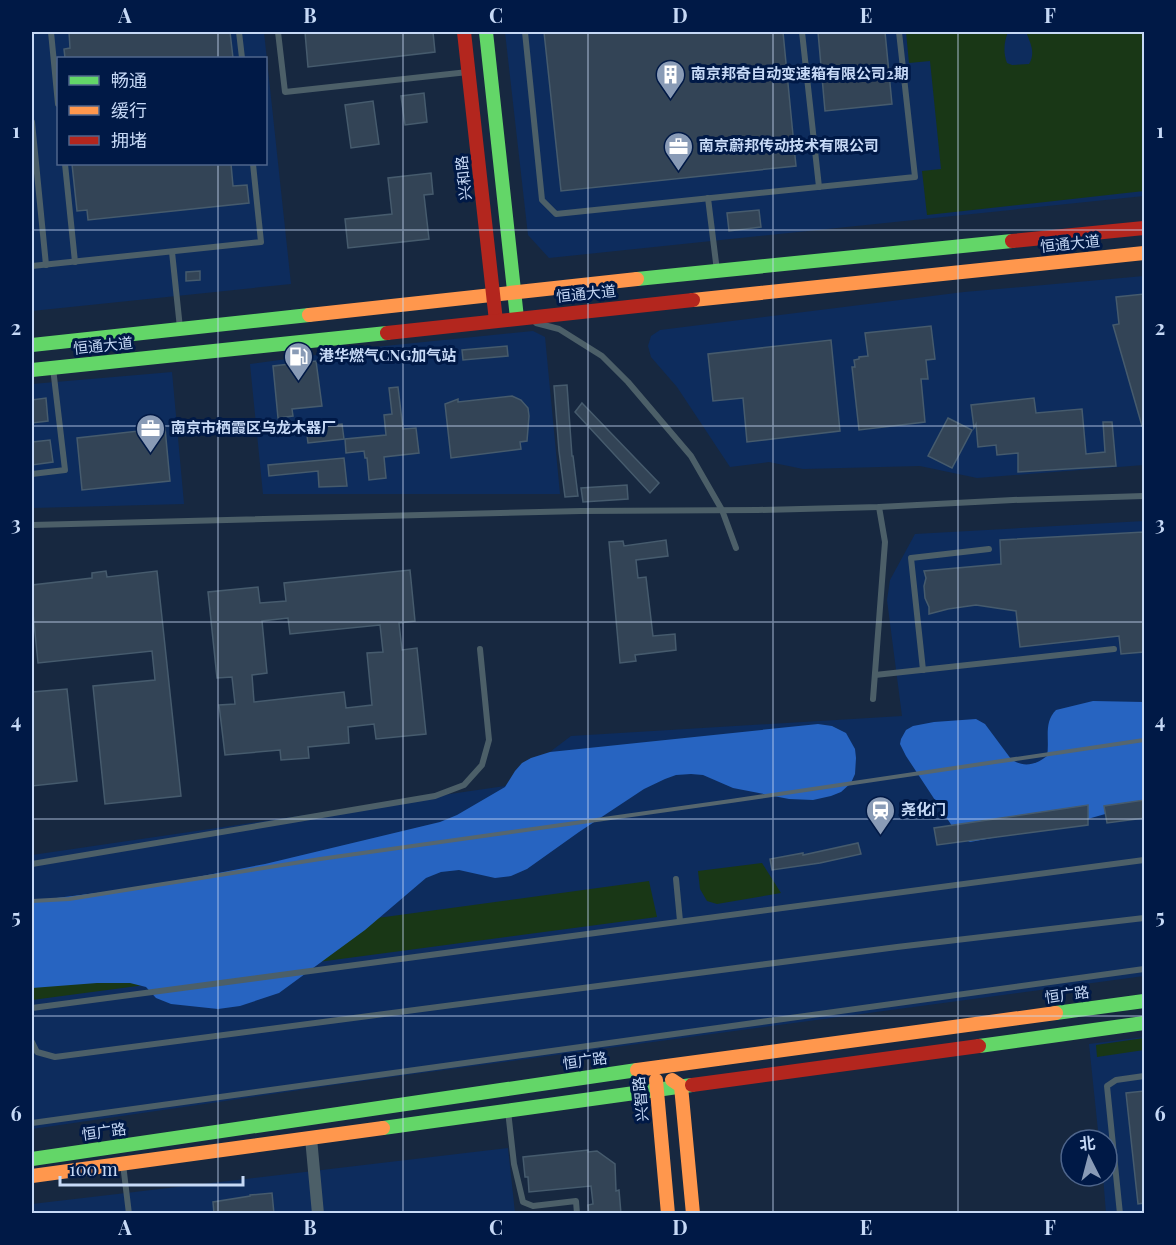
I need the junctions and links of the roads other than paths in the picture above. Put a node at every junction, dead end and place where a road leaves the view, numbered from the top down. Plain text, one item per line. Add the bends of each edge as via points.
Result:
1 (51, 32) edge
2 (239, 32) edge
3 (278, 32) edge
4 (464, 32) edge
5 (486, 32) edge
6 (525, 32) edge
7 (802, 32) edge
8 (899, 32) edge
9 (242, 57) edge
10 (468, 72) junction
11 (57, 94) edge
12 (32, 122) edge
13 (65, 165) edge
14 (253, 165) edge
15 (819, 187) junction
16 (708, 198) junction
17 (1144, 228) edge
18 (172, 252) junction
19 (1144, 253) edge
20 (75, 262) junction
21 (46, 265) junction
22 (32, 266) edge
23 (717, 271) junction
24 (514, 292) junction
25 (493, 295) junction
26 (517, 318) junction
27 (496, 321) junction
28 (180, 329) junction
29 (32, 345) edge
30 (53, 368) junction
31 (32, 370) edge
32 (32, 474) edge
33 (1144, 496) edge
34 (879, 507) junction
35 (722, 510) junction
36 (32, 525) edge
37 (736, 548) dead end
38 (989, 549) dead end
39 (480, 649) dead end
40 (1114, 649) dead end
41 (923, 670) junction
42 (875, 675) junction
43 (873, 699) dead end
44 (1144, 860) edge
45 (32, 864) edge
46 (676, 879) dead end
47 (1144, 918) edge
48 (680, 921) junction
49 (1144, 969) edge
50 (1144, 1000) edge
51 (32, 1008) edge
52 (1144, 1023) edge
53 (32, 1042) edge
54 (654, 1068) junction
55 (1144, 1076) edge
56 (681, 1086) junction
57 (657, 1090) junction
58 (508, 1111) junction
59 (32, 1123) edge
60 (311, 1138) junction
61 (32, 1160) edge
62 (123, 1164) junction
63 (32, 1176) edge
64 (533, 1206) junction
65 (129, 1214) edge
66 (318, 1214) edge
67 (533, 1214) edge
68 (577, 1214) edge
69 (668, 1214) edge
70 (693, 1214) edge
71 (1120, 1214) edge

1 - 11 lane
2 - 9 lane
3 - 10 lane via 285,92
4 - 10 main road, 兴和路
5 - 24 main road
6 - 16 lane via 542,200 556,214
7 - 15 lane
8 - 15 lane via 915,177
10 - 25 main road, 兴和路
12 - 21 lane
13 - 20 lane
14 - 18 lane via 261,242
15 - 16 lane
16 - 23 lane
17 - 23 main road, 恒通大道
18 - 20 lane
18 - 28 lane
19 - 26 main road, 恒通大道
20 - 21 lane
21 - 22 lane
23 - 24 main road, 恒通大道
24 - 25 main road, 恒通大道
24 - 26 main road
25 - 27 main road, 兴和路
25 - 28 main road, 恒通大道
26 - 27 main road, 恒通大道
26 - 35 lane via 559,329 602,356 692,456
27 - 30 main road, 恒通大道
28 - 29 main road, 恒通大道
30 - 31 main road, 恒通大道
30 - 32 lane via 65,470
33 - 34 lane
34 - 35 lane
34 - 42 lane via 885,542
35 - 36 lane
35 - 37 lane
38 - 41 lane via 911,558
39 - 45 lane via 489,740 482,765 464,785 435,795
40 - 41 lane
41 - 42 lane
42 - 43 lane
44 - 48 lane
46 - 48 lane
47 - 53 lane via 56,1057 38,1052
48 - 51 lane
49 - 59 lane
50 - 54 main road, 恒广路
52 - 56 main road
54 - 56 main road, 兴智路
54 - 57 main road, 兴智路
54 - 61 main road, 恒广路
55 - 71 lane via 1116,1080 1107,1086
56 - 57 main road
56 - 70 main road
57 - 58 main road
57 - 69 main road, 兴智路
58 - 60 main road
58 - 64 lane via 523,1202
60 - 62 main road
60 - 66 street
62 - 63 main road
62 - 65 lane
64 - 67 lane
64 - 68 lane via 576,1201

